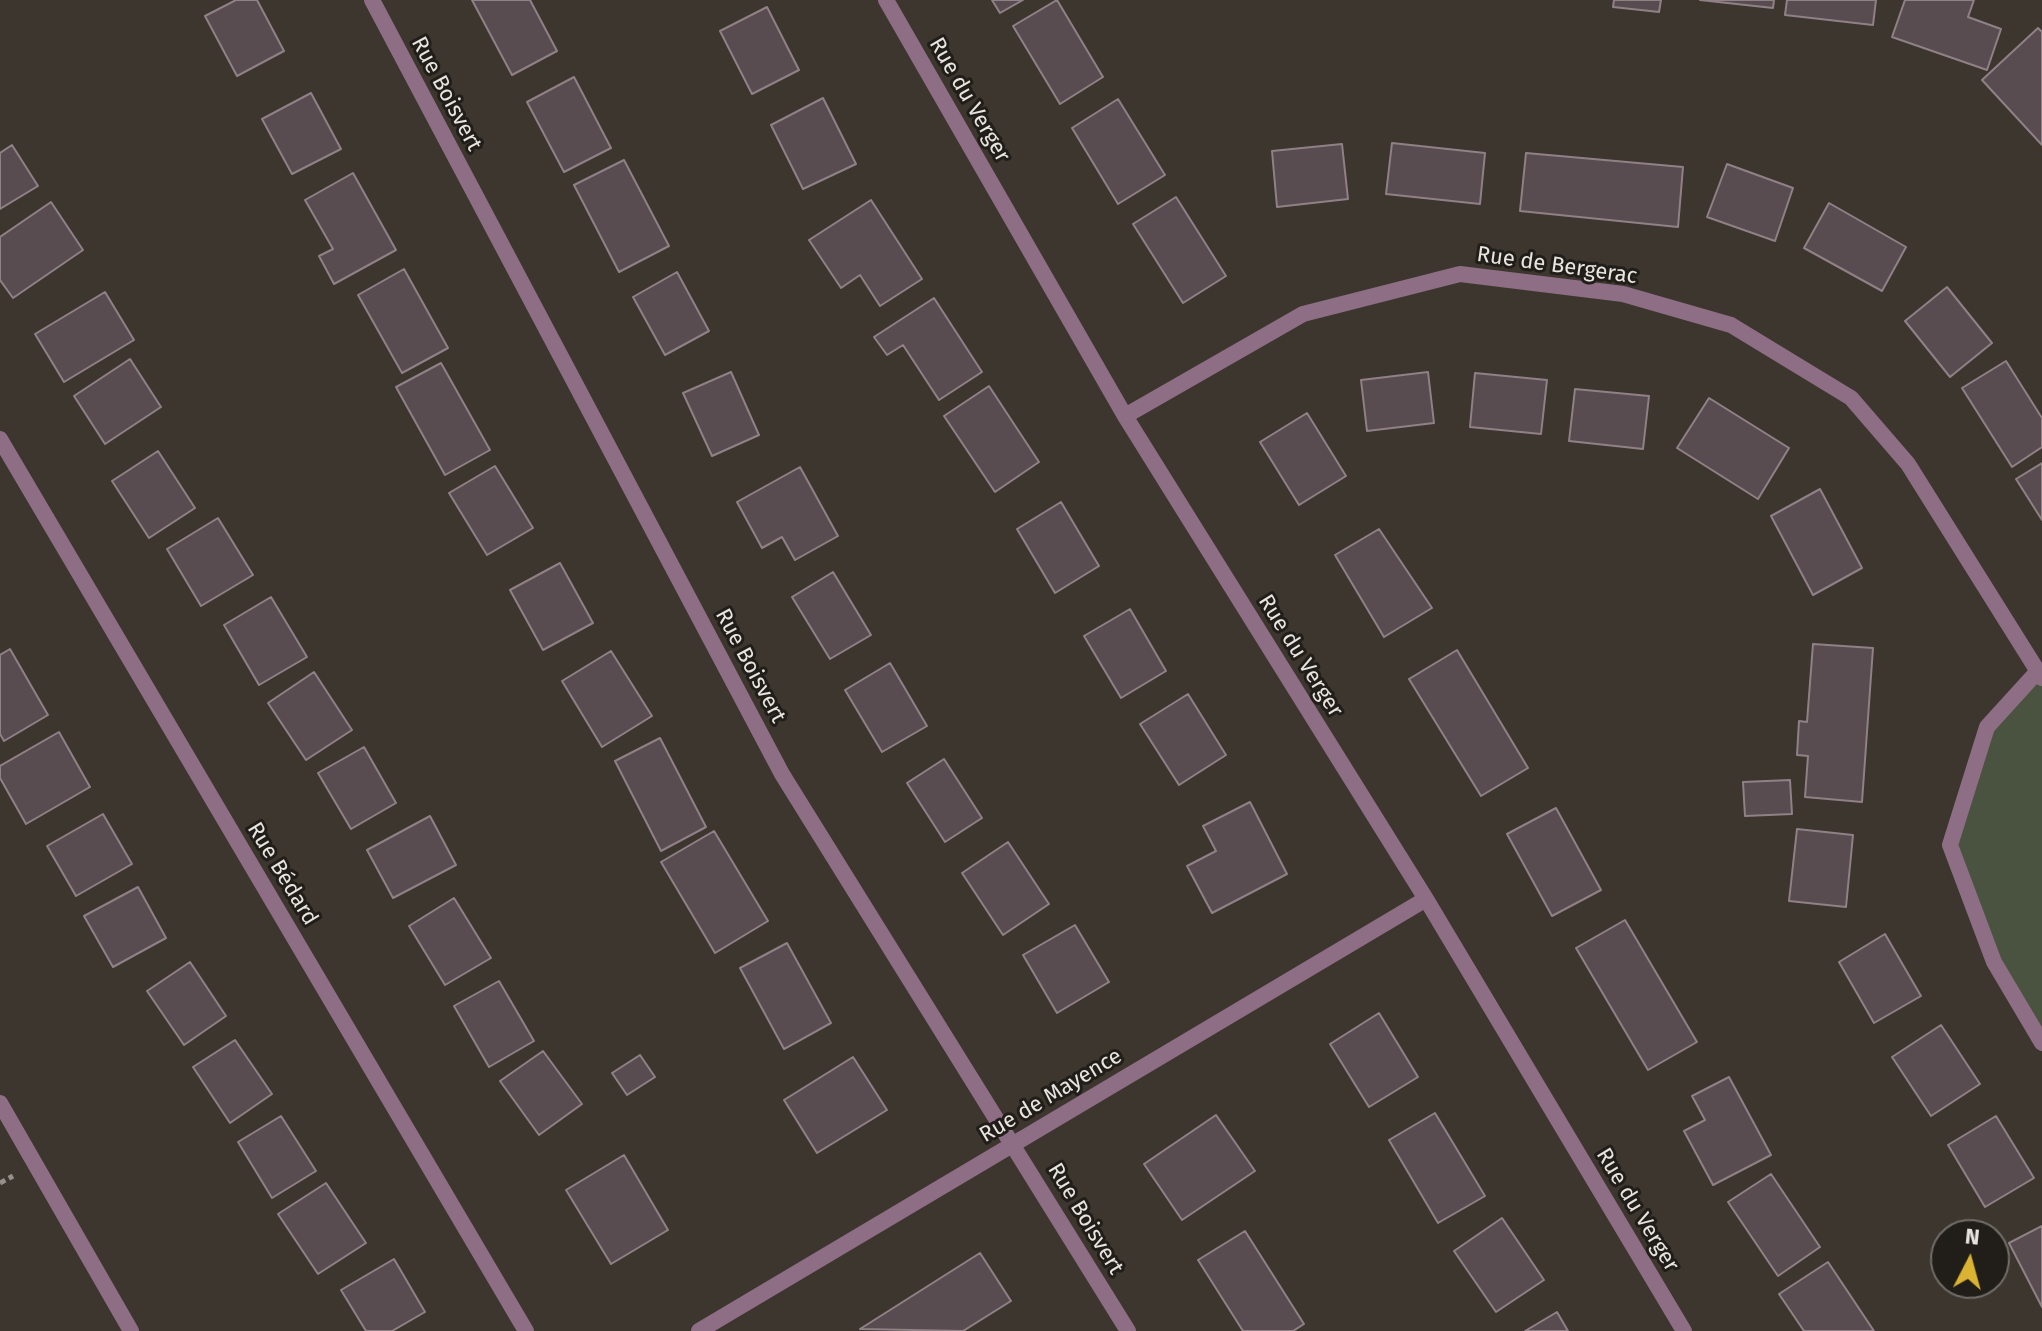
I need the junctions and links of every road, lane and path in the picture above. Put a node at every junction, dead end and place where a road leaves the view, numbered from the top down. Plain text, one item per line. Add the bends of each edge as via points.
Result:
1 (372, 0) edge
2 (886, 0) edge
3 (1125, 416) junction
4 (0, 439) edge
5 (2040, 675) edge
6 (1426, 899) junction
7 (2042, 1043) edge
8 (0, 1103) edge
9 (1014, 1144) junction
10 (131, 1331) edge
11 (526, 1331) edge
12 (699, 1331) edge
13 (1128, 1331) edge
14 (1684, 1331) edge

1 - 9 street, Rue Boisvert via 782,774
2 - 3 street, Rue du Verger
3 - 5 street, Rue de Bergerac via 1303,314 1460,274 1623,294 1731,325 1851,398 1908,464
3 - 6 street, Rue du Verger
4 - 11 street, Rue Bédard
5 - 7 street, Rue de Bergerac via 1987,727 1950,845 1994,962
6 - 9 street, Rue de Mayence
6 - 14 street, Rue du Verger
8 - 10 street
9 - 12 street, Rue de Mayence
9 - 13 street, Rue Boisvert

